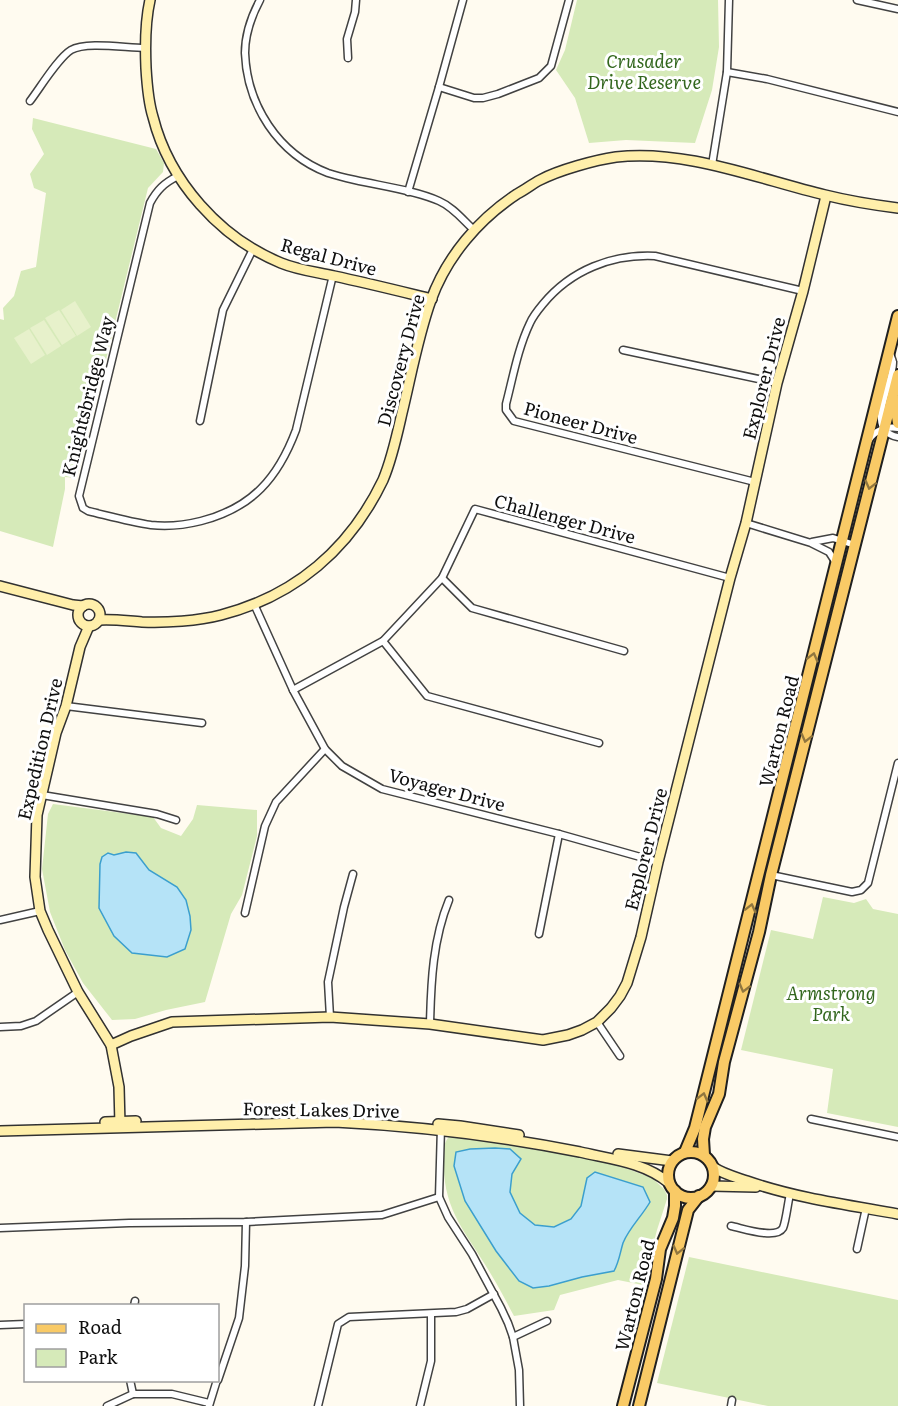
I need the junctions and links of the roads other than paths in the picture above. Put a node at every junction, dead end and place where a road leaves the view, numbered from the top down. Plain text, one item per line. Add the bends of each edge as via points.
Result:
1 (150, 0) edge
2 (260, 0) edge
3 (356, 0) edge
4 (463, 0) edge
5 (569, 0) edge
6 (729, 0) edge
7 (857, 0) edge
8 (898, 9) edge
9 (145, 48) junction
10 (348, 58) dead end
11 (727, 72) junction
12 (439, 87) junction
13 (30, 101) dead end
14 (898, 112) edge
15 (712, 165) junction
16 (178, 176) junction
17 (408, 192) junction
18 (826, 196) junction
19 (883, 206) junction
20 (898, 208) edge
21 (898, 214) edge
22 (474, 230) junction
23 (253, 249) junction
24 (333, 275) junction
25 (803, 291) junction
26 (432, 299) junction
27 (898, 316) edge
28 (623, 350) dead end
29 (889, 351) junction
30 (898, 375) edge
31 (777, 383) junction
32 (893, 393) junction
33 (200, 422) dead end
34 (898, 423) edge
35 (898, 428) edge
36 (884, 429) junction
37 (898, 437) edge
38 (864, 448) junction
39 (755, 482) junction
40 (746, 523) junction
41 (846, 525) junction
42 (859, 528) junction
43 (842, 541) junction
44 (812, 543) junction
45 (855, 545) junction
46 (836, 563) junction
47 (833, 577) junction
48 (442, 578) junction
49 (730, 578) junction
50 (846, 579) junction
51 (0, 586) edge
52 (56, 601) junction
53 (254, 604) junction
54 (83, 606) junction
55 (99, 615) junction
56 (79, 619) junction
57 (89, 626) junction
58 (383, 641) junction
59 (80, 647) junction
60 (624, 651) dead end
61 (293, 690) junction
62 (66, 705) junction
63 (202, 723) dead end
64 (599, 743) dead end
65 (325, 749) junction
66 (898, 764) edge
67 (42, 795) junction
68 (176, 820) dead end
69 (559, 834) junction
70 (658, 862) junction
71 (352, 874) dead end
72 (771, 875) junction
73 (449, 900) dead end
74 (40, 911) junction
75 (245, 913) dead end
76 (0, 920) edge
77 (539, 934) dead end
78 (78, 992) junction
79 (330, 1017) junction
80 (597, 1022) junction
81 (429, 1024) junction
82 (0, 1027) edge
83 (111, 1045) junction
84 (620, 1056) dead end
85 (811, 1119) dead end
86 (120, 1124) junction
87 (0, 1125) edge
88 (441, 1127) junction
89 (0, 1131) edge
90 (898, 1137) edge
91 (685, 1152) junction
92 (704, 1155) junction
93 (672, 1161) junction
94 (713, 1167) junction
95 (711, 1186) junction
96 (672, 1187) junction
97 (764, 1187) junction
98 (790, 1194) junction
99 (699, 1196) junction
100 (439, 1197) junction
101 (866, 1208) junction
102 (898, 1214) edge
103 (246, 1222) junction
104 (731, 1226) dead end
105 (0, 1228) edge
106 (857, 1249) dead end
107 (494, 1294) junction
108 (431, 1315) junction
109 (547, 1321) dead end
110 (24, 1324) edge
111 (0, 1325) edge
112 (513, 1337) junction
113 (219, 1374) edge
114 (130, 1382) edge
115 (216, 1382) edge
116 (133, 1394) junction
117 (209, 1405) edge
118 (107, 1406) edge
119 (318, 1406) edge
120 (420, 1406) edge
121 (520, 1406) edge
122 (624, 1406) edge
123 (639, 1406) edge

1 - 9 street, Regal Drive
2 - 17 street via 245,51 248,80 256,104 275,135 306,162 330,174
3 - 10 street via 347,39
4 - 12 street
5 - 12 street via 551,66 539,78 483,98
6 - 11 street
7 - 8 street
9 - 13 street via 90,46 70,51
9 - 16 street, Regal Drive via 153,119
11 - 14 street
11 - 15 street
12 - 17 street
15 - 18 street, Discovery Drive
15 - 22 street, Discovery Drive via 657,156 616,157 582,165 540,180 504,203
16 - 23 street, Regal Drive via 222,227
16 - 24 street, Knightsbridge Way via 156,191 150,203 78,496 82,508 151,525 172,526 233,510 259,490 281,464 296,430
17 - 22 street via 440,201
18 - 19 street, Discovery Drive
18 - 25 street, Explorer Drive
19 - 20 street, Discovery Drive
19 - 21 street, Discovery Drive
22 - 26 street, Discovery Drive via 451,260
23 - 24 street, Regal Drive via 299,269
23 - 33 street via 223,310
24 - 26 street, Regal Drive
25 - 31 street, Explorer Drive
25 - 39 street, Pioneer Drive via 670,258 617,258 573,277 554,291 530,322 517,359 506,410 514,421
26 - 53 street, Discovery Drive via 396,439 383,478 363,516 336,551 312,572 279,594
27 - 29 main road, Warton Road
28 - 31 street
29 - 36 street via 893,362 881,410
29 - 38 main road, Warton Road
30 - 32 main road, Warton Road
31 - 39 street, Explorer Drive
32 - 34 main road
32 - 36 main road, Warton Road
35 - 36 street
36 - 37 street
36 - 38 street via 872,436
36 -> 42 main road, Warton Road
38 - 41 main road, Warton Road
39 - 40 street, Explorer Drive
40 - 44 street
40 - 49 street, Explorer Drive
41 - 42 main road
41 - 43 main road, Warton Road
42 - 45 main road, Warton Road
43 - 44 street via 833,538
43 - 45 street
43 - 46 main road, Warton Road
44 - 46 street via 830,552
45 - 50 main road, Warton Road
46 - 47 main road, Warton Road
47 - 50 main road
91 -> 47 main road, Warton Road via 695,1128
48 - 49 street, Challenger Drive via 475,509
48 - 58 street, Challenger Drive
48 - 60 street via 472,608
49 - 70 street, Explorer Drive
50 -> 72 main road, Warton Road
51 - 52 street, Discovery Drive
52 - 54 street, Discovery Drive
52 - 56 street, Discovery Drive
53 - 55 street, Discovery Drive via 181,621 144,622
53 - 61 street, Voyager Drive
54 - 55 street, Discovery Drive via 97,607
54 - 56 street
55 - 57 street via 95,625
56 - 57 street, Discovery Drive
56 - 59 street, Expedition Drive
57 - 59 street, Expedition Drive
58 - 61 street, Challenger Drive
58 - 64 street via 427,696
59 - 62 street, Expedition Drive
61 - 65 street, Voyager Drive
62 - 63 street
62 - 67 street, Expedition Drive
65 - 69 street, Voyager Drive via 342,766 382,789
65 - 75 street via 276,802 268,818
66 - 72 street via 868,883 861,890 852,892
67 - 68 street
67 - 74 street, Expedition Drive via 35,877
69 - 70 street, Voyager Drive
69 - 77 street
70 - 80 street, Explorer Drive via 627,983
71 - 79 street via 328,982
72 -> 92 main road, Warton Road via 719,1094 705,1127
73 - 81 street via 441,920 432,971
74 - 76 street
74 - 78 street, Expedition Drive
78 - 82 street via 36,1021
78 - 83 street, Expedition Drive
79 - 81 street, Explorer Drive
79 - 83 street, Explorer Drive via 171,1022
80 - 81 street, Explorer Drive via 568,1035 543,1040
80 - 84 street
83 - 86 street, Expedition Drive via 119,1087
85 - 90 street
86 - 87 street, Forest Lakes Drive
86 - 88 street, Forest Lakes Drive via 336,1122
86 - 89 street, Forest Lakes Drive
88 - 93 street, Forest Lakes Drive via 544,1139
88 - 96 street, Forest Lakes Drive via 628,1162 647,1168
88 - 100 street
91 - 92 main road
91 - 93 main road
92 - 94 main road
93 - 96 main road, Warton Road via 668,1175
94 - 95 main road
94 - 97 street
95 - 97 street
95 - 99 main road, Warton Road
96 - 99 main road via 686,1197
96 - 122 main road, Warton Road via 673,1218 660,1249
97 - 98 street
98 - 101 street
98 - 104 street via 783,1228 778,1232
99 -> 123 main road, Warton Road via 688,1210
100 - 103 street via 382,1215
100 - 107 street
101 - 102 street
101 - 106 street
103 - 105 street
103 - 113 street via 239,1318
107 - 108 street via 467,1309
107 - 112 street
108 - 119 street via 344,1319 338,1324
108 - 120 street via 431,1361
109 - 112 street
110 - 111 street
112 - 121 street
114 - 116 street
115 - 117 street
116 - 117 street via 172,1394
116 - 118 street

